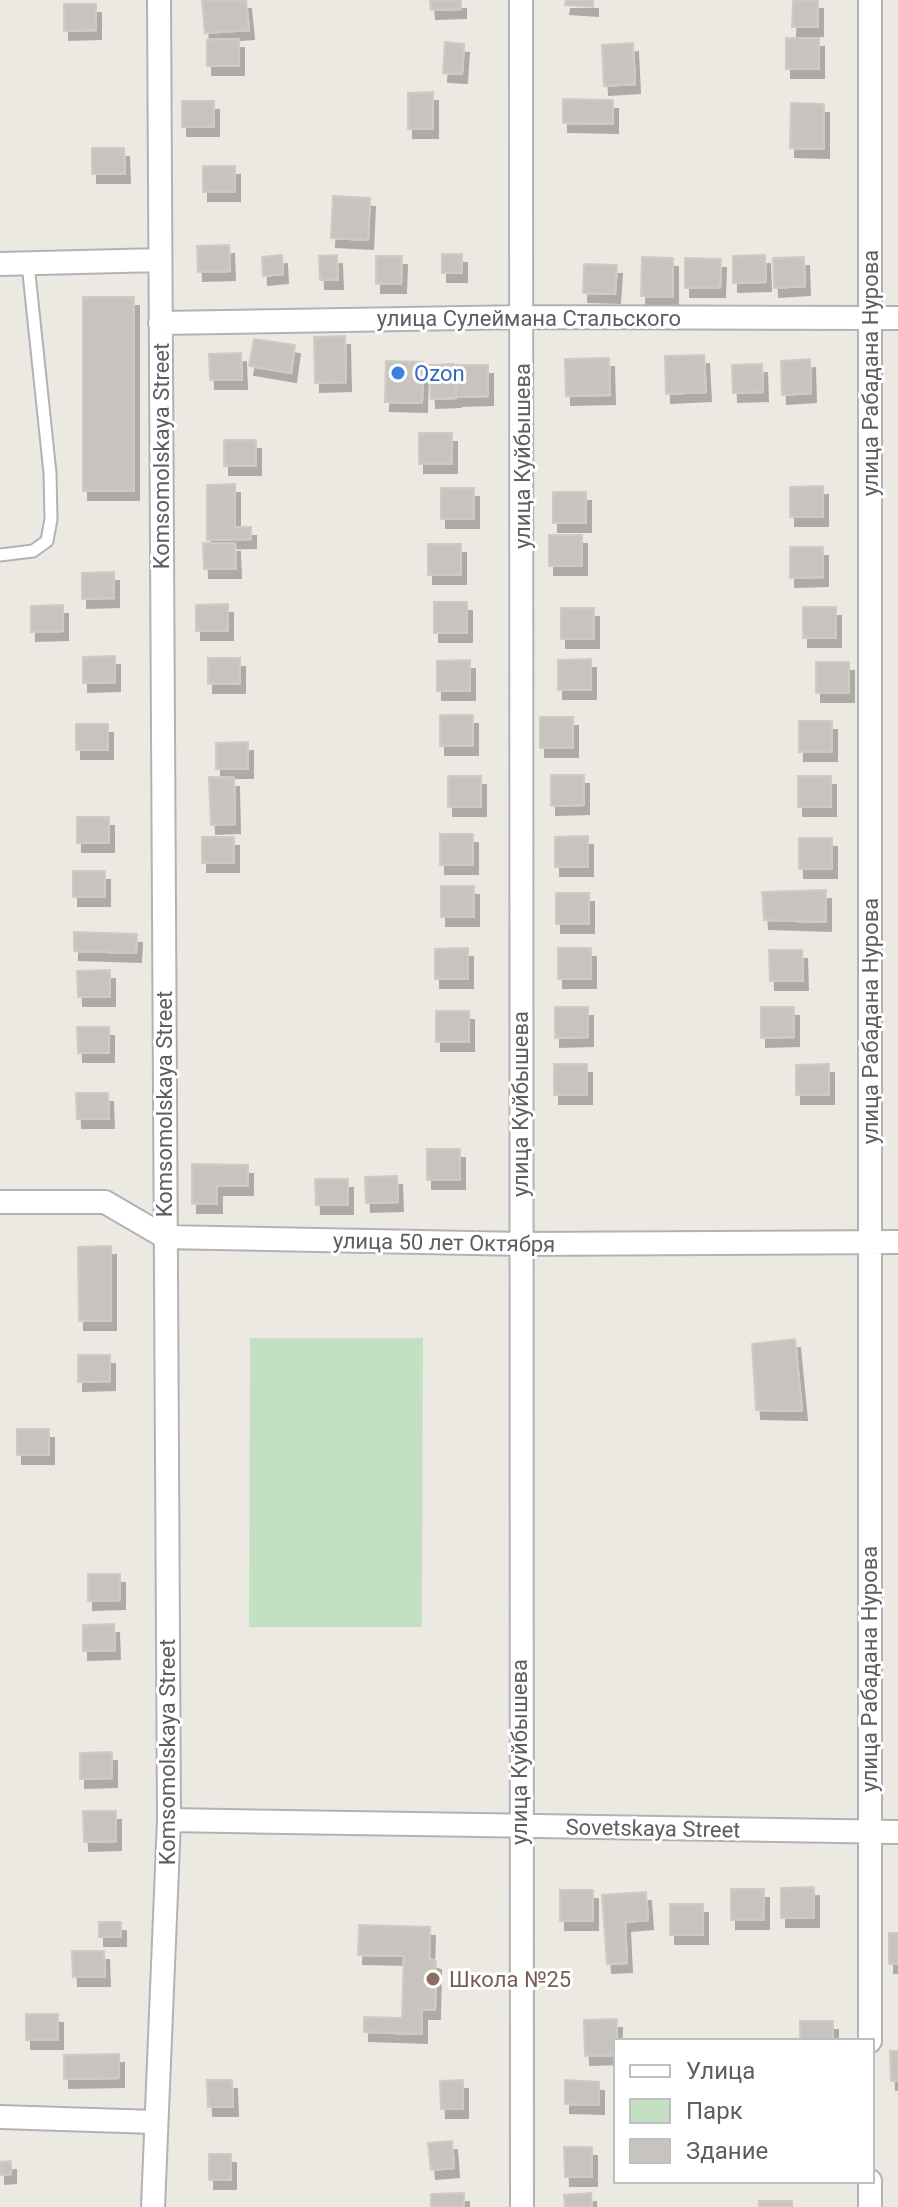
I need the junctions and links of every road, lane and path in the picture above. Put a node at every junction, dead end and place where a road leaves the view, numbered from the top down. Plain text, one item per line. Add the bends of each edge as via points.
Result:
1 (159, 0) edge
2 (521, 0) edge
3 (870, 0) edge
4 (160, 260) junction
5 (0, 264) edge
6 (28, 264) junction
7 (522, 317) junction
8 (869, 318) junction
9 (898, 318) edge
10 (160, 323) junction
11 (0, 555) edge
12 (0, 1202) edge
13 (165, 1237) junction
14 (870, 1242) junction
15 (898, 1242) edge
16 (520, 1244) junction
17 (169, 1820) junction
18 (519, 1826) junction
19 (869, 1832) junction
20 (898, 1832) edge
21 (870, 2039) edge
22 (0, 2117) edge
23 (155, 2122) junction
24 (870, 2183) edge
25 (153, 2207) edge
26 (522, 2207) edge
27 (870, 2207) edge

1 - 4 street, Komsomolskaya Street
2 - 7 street, улица Куйбышева
3 - 8 street, улица Рабадана Нурова
4 - 6 street
4 - 10 street, Komsomolskaya Street
5 - 6 street
6 - 11 lane via 51,519 47,541 33,551
7 - 8 street, улица Сулеймана Стальского
7 - 10 street, улица Сулеймана Стальского
7 - 16 street, улица Куйбышева
8 - 9 street, улица Сулеймана Стальского
8 - 14 street, улица Рабадана Нурова
10 - 13 street, Komsomolskaya Street
12 - 13 street, улица 50 лет Октября via 105,1202
13 - 16 street, улица 50 лет Октября
13 - 17 street, Komsomolskaya Street
14 - 15 street, улица 50 лет Октября
14 - 16 street, улица 50 лет Октября
14 - 19 street, улица Рабадана Нурова
16 - 18 street, улица Куйбышева
17 - 18 street, Sovetskaya Street
17 - 23 street, Komsomolskaya Street
18 - 19 street, Sovetskaya Street
18 - 26 street, улица Куйбышева
19 - 20 street, Sovetskaya Street
19 - 21 street, улица Рабадана Нурова
22 - 23 street
23 - 25 street, Komsomolskaya Street
24 - 27 street

